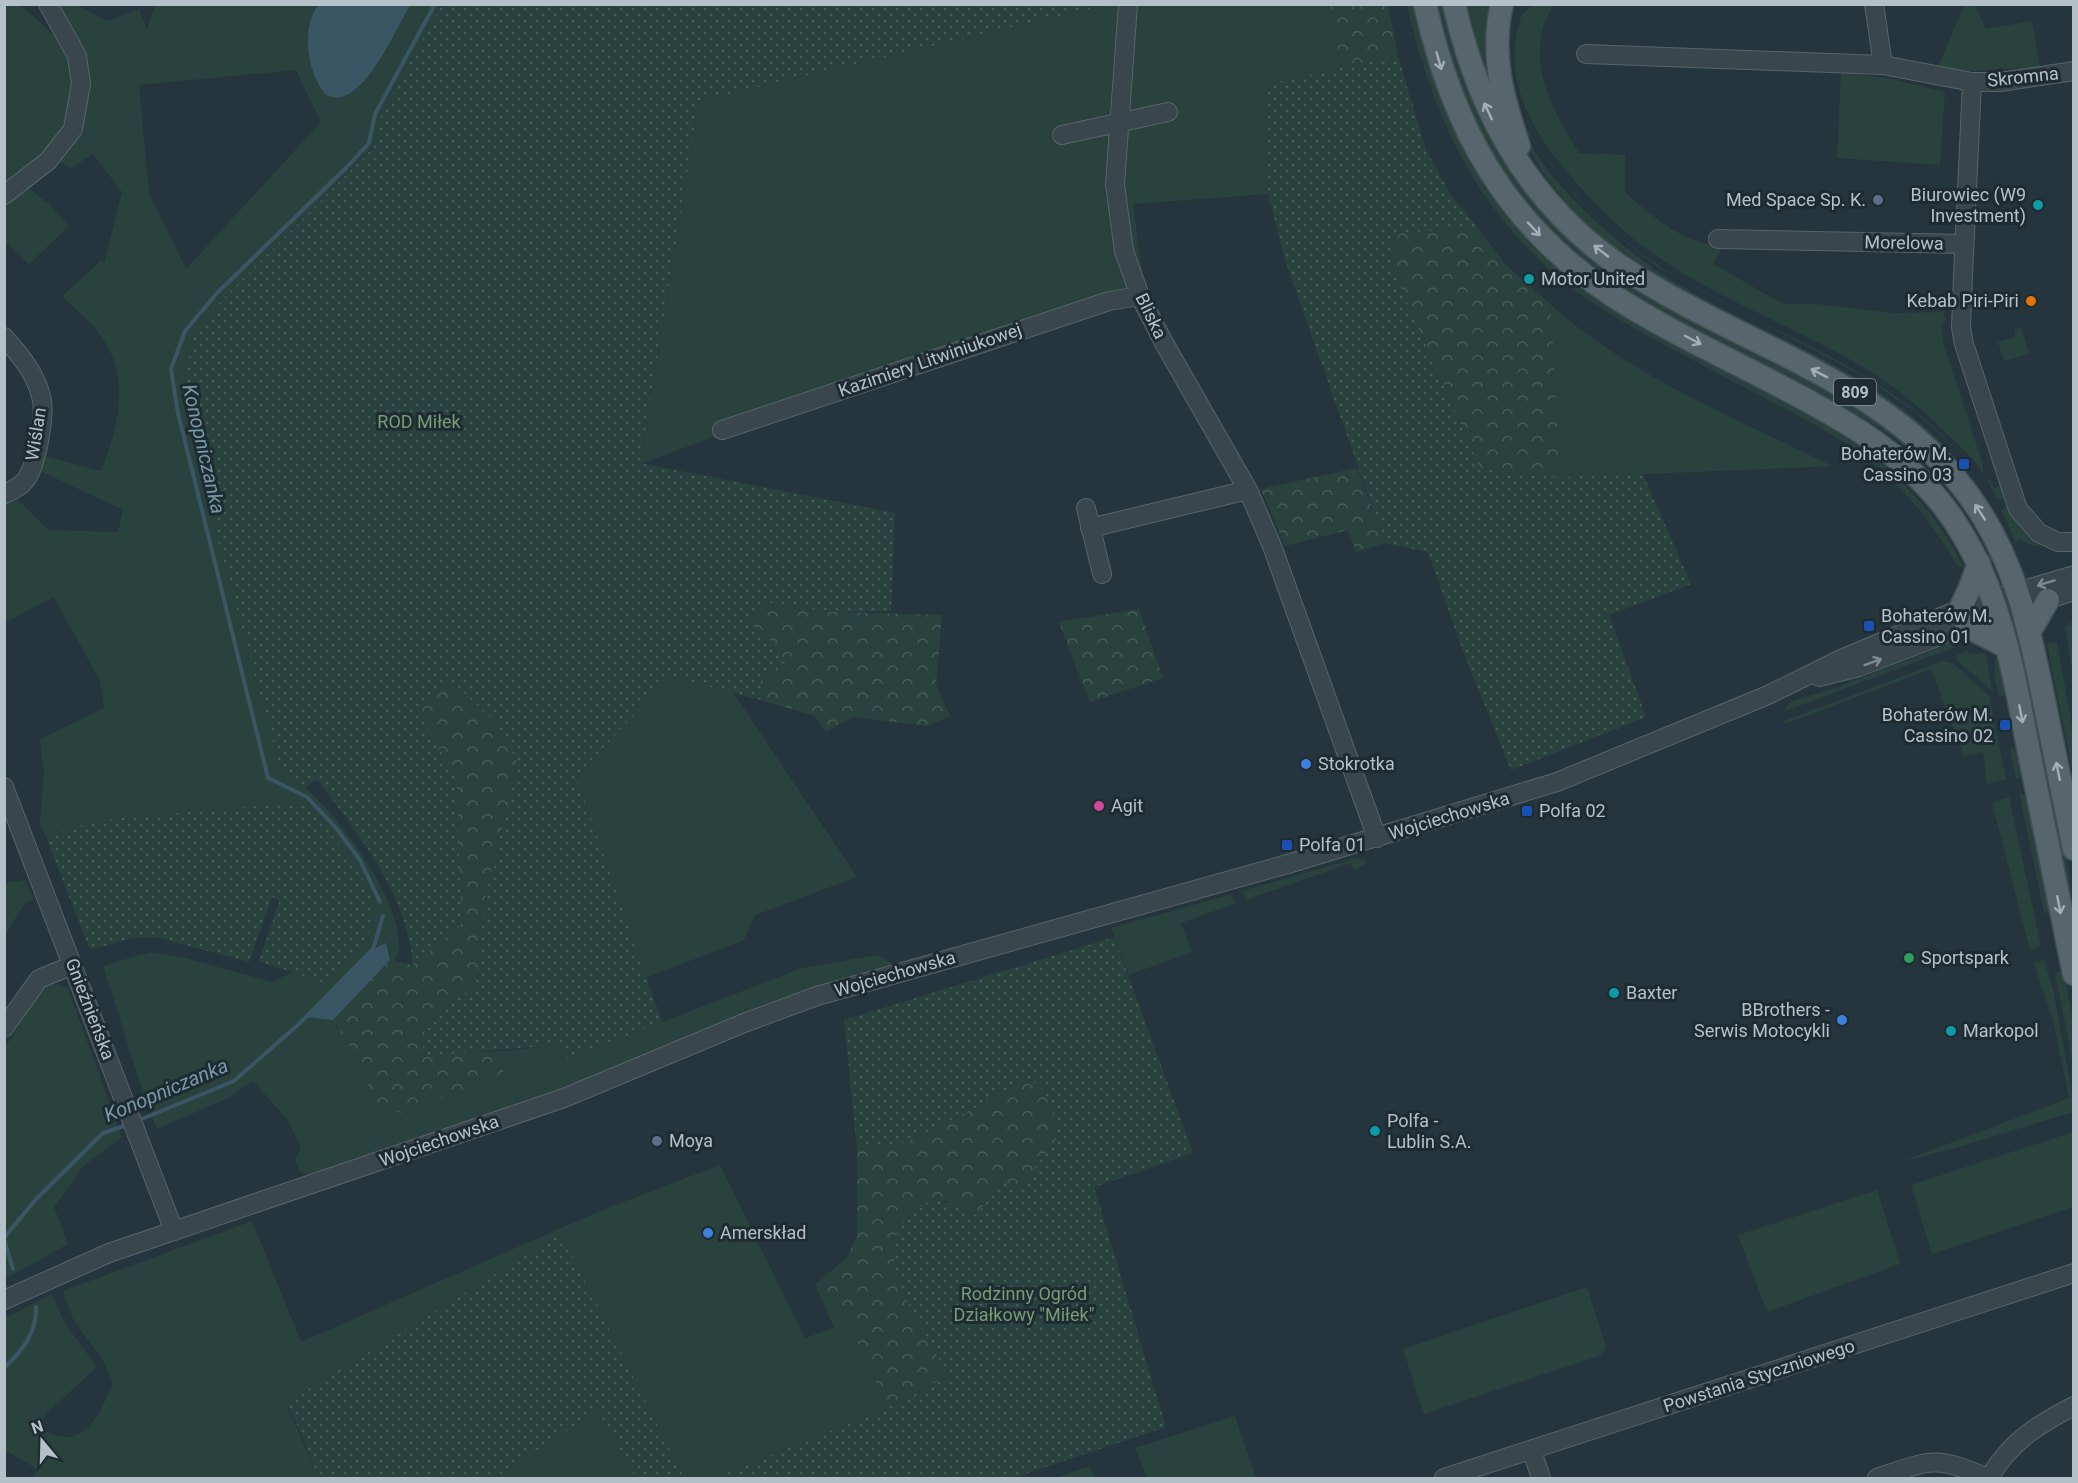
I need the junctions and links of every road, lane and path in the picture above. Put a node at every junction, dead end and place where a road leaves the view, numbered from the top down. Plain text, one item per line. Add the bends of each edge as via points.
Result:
1 (48, 4) edge
2 (1128, 4) edge
3 (1425, 4) edge
4 (1454, 4) edge
5 (1502, 4) edge
6 (1874, 4) edge
7 (1587, 54) dead end
8 (1883, 65) junction
9 (2073, 71) edge
10 (1972, 82) junction
11 (1168, 112) dead end
12 (1119, 123) junction
13 (1062, 135) dead end
14 (1529, 178) junction
15 (4, 195) edge
16 (1718, 239) dead end
17 (1964, 244) junction
18 (1140, 296) junction
19 (4, 337) edge
20 (722, 430) dead end
21 (1248, 490) junction
22 (4, 494) edge
23 (1086, 508) dead end
24 (1090, 528) junction
25 (2073, 542) edge
26 (1979, 563) junction
27 (1102, 574) dead end
28 (2073, 575) edge
29 (2073, 591) edge
30 (2021, 599) junction
31 (2048, 600) junction
32 (1996, 606) junction
33 (1963, 617) junction
34 (2030, 631) junction
35 (2007, 647) junction
36 (4, 788) edge
37 (1377, 838) junction
38 (2073, 849) edge
39 (73, 965) junction
40 (2073, 974) edge
41 (4, 1028) edge
42 (174, 1231) junction
43 (2073, 1273) edge
44 (4, 1299) edge
45 (2073, 1406) edge
46 (1532, 1451) junction
47 (1444, 1479) edge
48 (1541, 1479) edge
49 (1877, 1479) edge
50 (1988, 1479) edge

1 - 15 street via 77,56 81,83 73,129 48,161
2 - 12 street, Bliska
3 -> 26 main road, 809 via 1441,70 1467,132 1495,181 1545,241 1571,265 1625,303 1832,413 1886,448 1932,492
14 -> 4 main road, 809 via 1487,109
5 - 14 main road via 1497,46 1499,79
6 - 8 street
7 - 8 street
8 - 10 street, Skromna
9 - 10 street, Skromna via 2000,82
10 - 17 street, Morelowa
11 - 12 street
12 - 13 street
12 - 18 street, Bliska via 1117,208 1124,250
30 -> 14 main road, 809 via 2004,553 1978,509 1950,471 1914,435 1850,389 1619,265 1569,224
16 - 17 street, Morelowa
17 - 25 street via 1964,344 2014,500 2039,533 2058,542
18 - 20 street, Kazimiery Litwiniukowej via 1109,301
18 - 21 street, Bliska
19 - 22 street, Wiślan via 31,372 42,398 39,436 27,478 18,488
21 - 24 street
21 - 37 street, Bliska via 1272,546
23 - 24 street
24 - 27 street
26 - 32 main road, 809
26 - 33 main road
28 -> 30 street, Wojciechowska
29 - 31 street, Wojciechowska
30 - 31 street, Wojciechowska
30 - 32 street, Wojciechowska
30 - 34 main road, 809
31 - 34 main road
32 - 33 street, Wojciechowska
32 - 35 main road, 809
33 - 35 main road
33 - 37 street, Wojciechowska via 1841,659 1796,682 1562,780
38 -> 34 main road, 809
35 -> 40 main road, 809
36 - 39 street, Gnieźnieńska
37 - 42 street, Wojciechowska via 817,996 564,1098
39 - 41 street via 39,979
39 - 42 street, Gnieźnieńska
42 - 44 street, Wojciechowska via 84,1263
43 - 46 street, Powstania Styczniowego
45 - 50 street via 2023,1435 2002,1456
46 - 47 street, Powstania Styczniowego
46 - 48 street
49 - 50 street via 1925,1462 1941,1461

